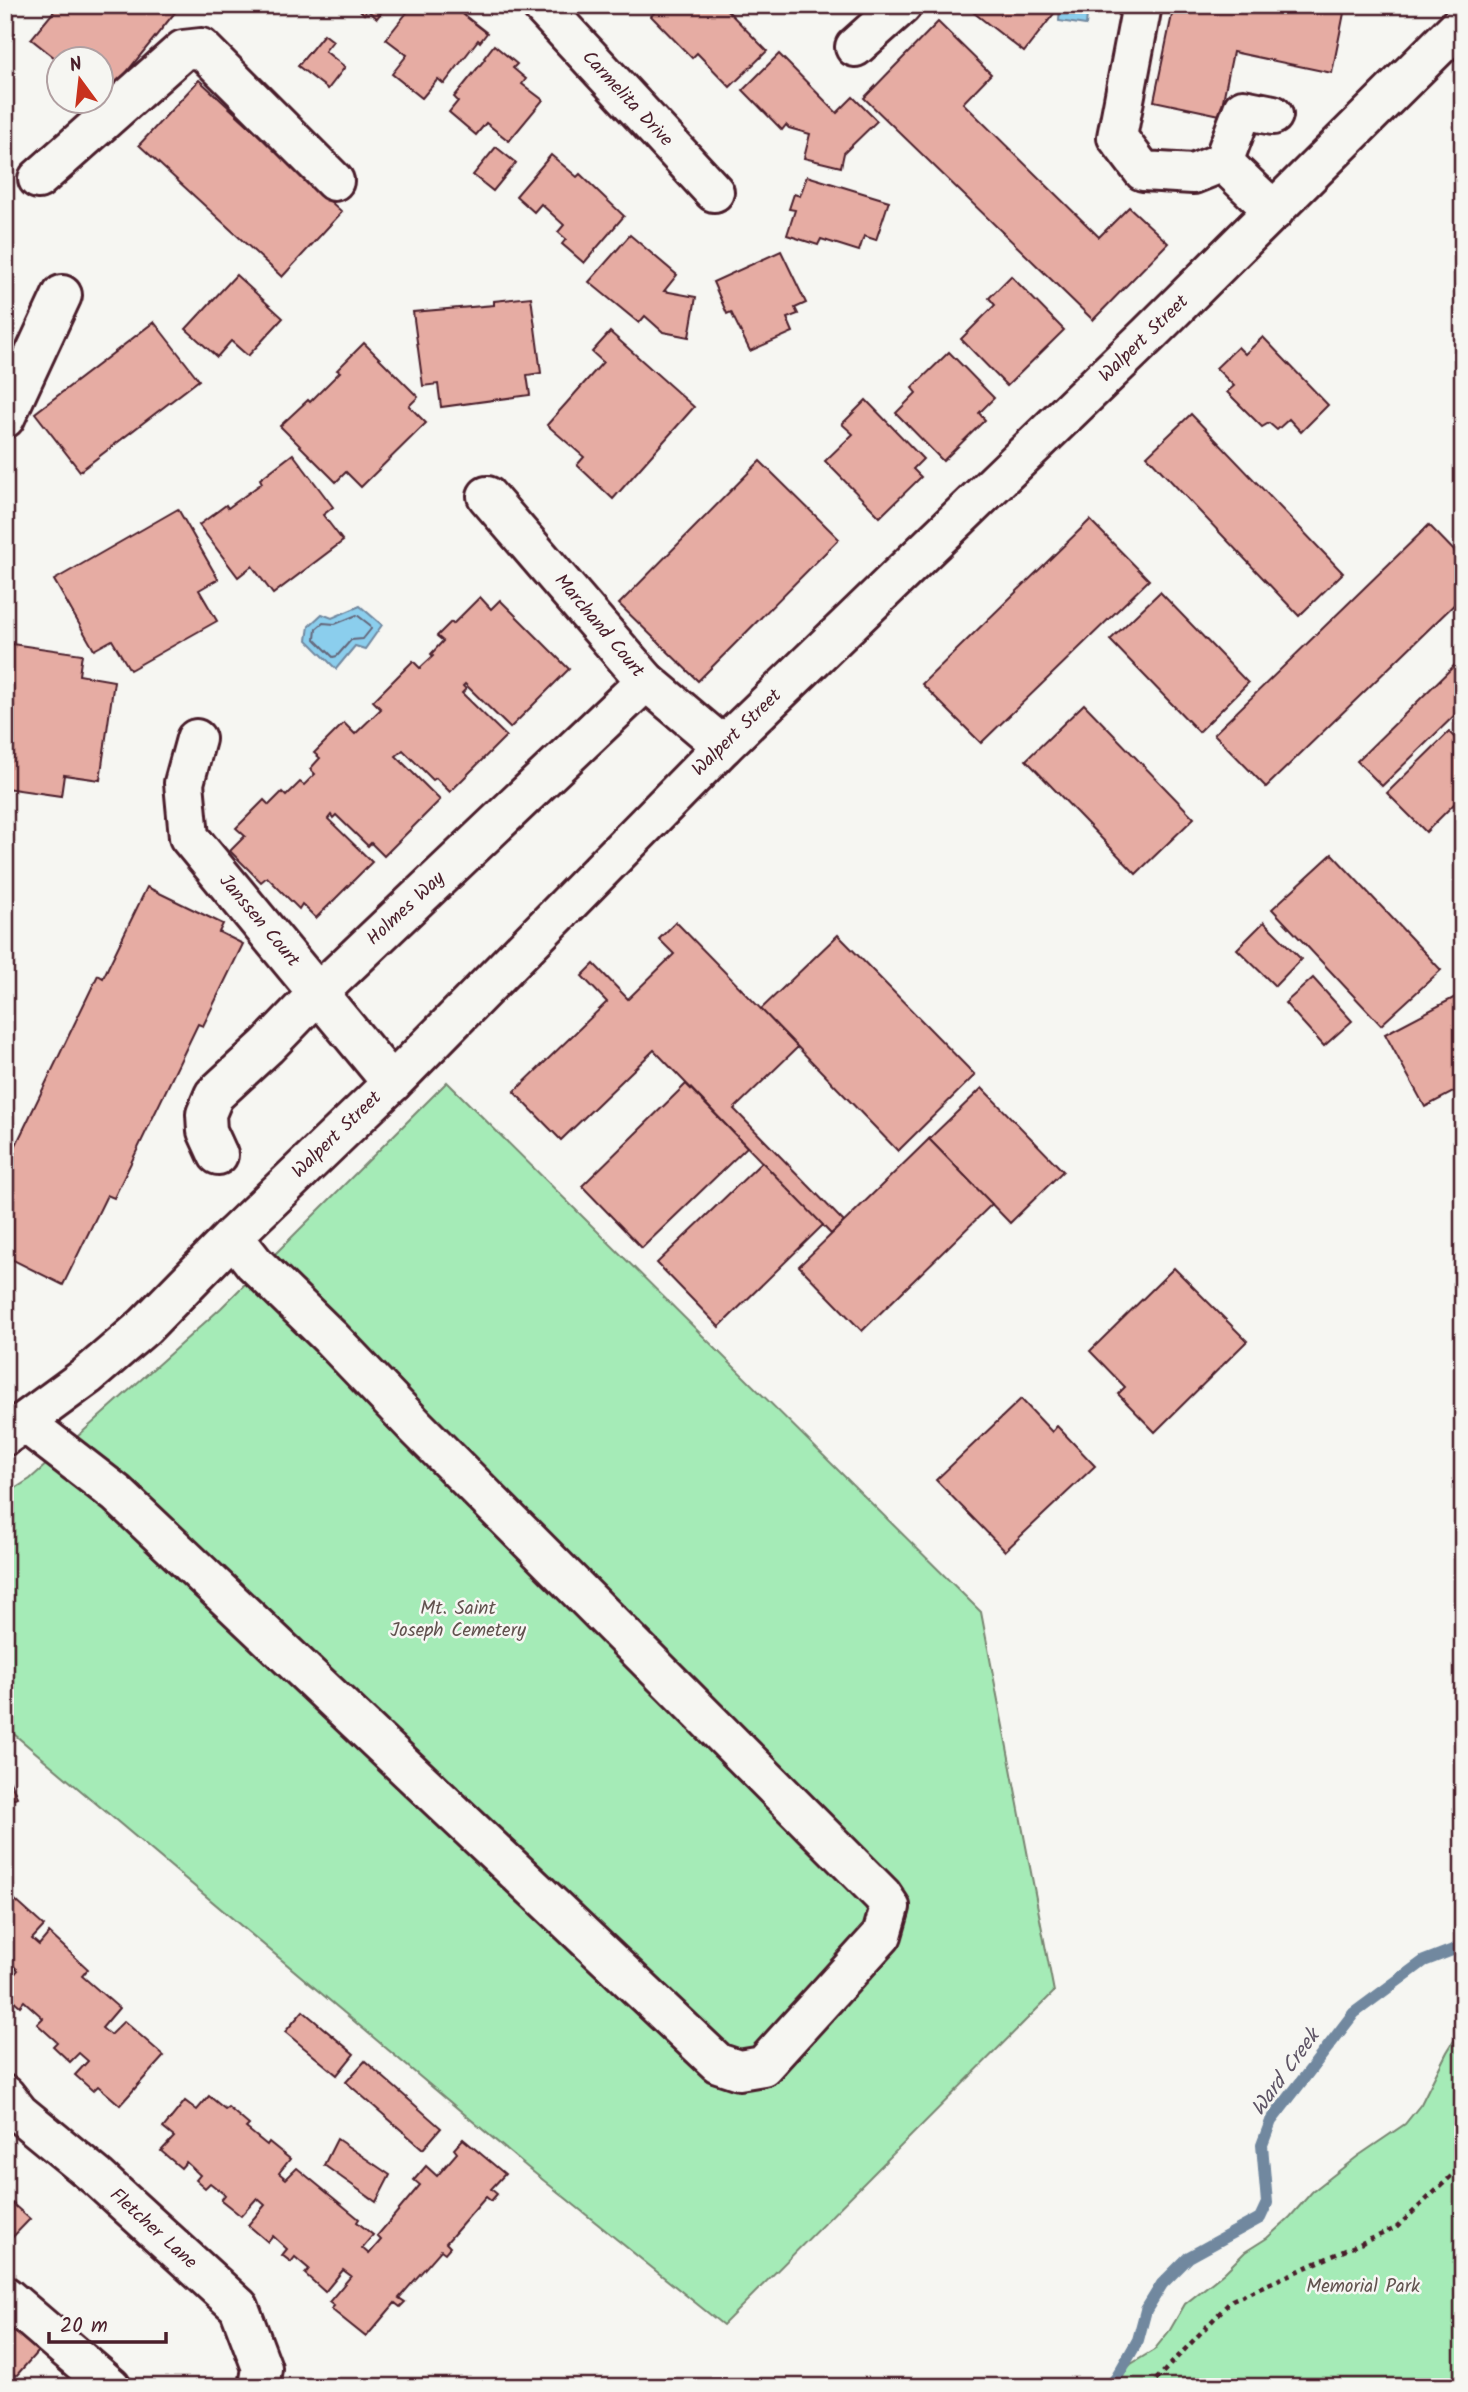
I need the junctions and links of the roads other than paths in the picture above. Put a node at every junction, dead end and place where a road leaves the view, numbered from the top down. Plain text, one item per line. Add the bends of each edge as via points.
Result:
1 (541, 5) edge
2 (902, 5) edge
3 (1142, 5) edge
4 (1463, 22) edge
5 (855, 47) dead end
6 (1273, 115) dead end
7 (1223, 162) junction
8 (38, 179) dead end
9 (334, 181) dead end
10 (714, 192) dead end
11 (1274, 211) junction
12 (62, 295) dead end
13 (5, 418) edge
14 (487, 496) dead end
15 (646, 681) junction
16 (196, 739) dead end
17 (723, 746) junction
18 (318, 993) junction
19 (392, 1083) junction
20 (218, 1155) dead end
21 (233, 1236) junction
22 (15, 1429) edge
23 (5, 2095) edge
24 (5, 2296) edge
25 (111, 2387) edge
26 (259, 2387) edge

1 - 10 street, Carmelita Drive
2 - 5 street
3 - 7 street via 1117,137 1143,171 1193,174
4 - 11 street, Walpert Street
6 - 7 street via 1243,109
7 - 11 street
8 - 9 street via 183,50 201,48
11 - 17 street, Walpert Street
12 - 13 street
14 - 15 street, Marchand Court
15 - 17 street, Marchand Court
15 - 18 street, Holmes Way
16 - 18 street, Janssen Court via 184,783 189,837
17 - 19 street, Walpert Street
18 - 19 street, Janssen Court
18 - 20 street, Holmes Way via 214,1095 206,1114 206,1131
19 - 21 street, Walpert Street
21 - 22 street, Walpert Street via 145,1326
21 - 22 street via 254,1263 890,1907 883,1935 763,2066 739,2070 719,2063 117,1494
23 - 26 street, Fletcher Lane via 19,2113 239,2307 262,2368
24 - 25 street

